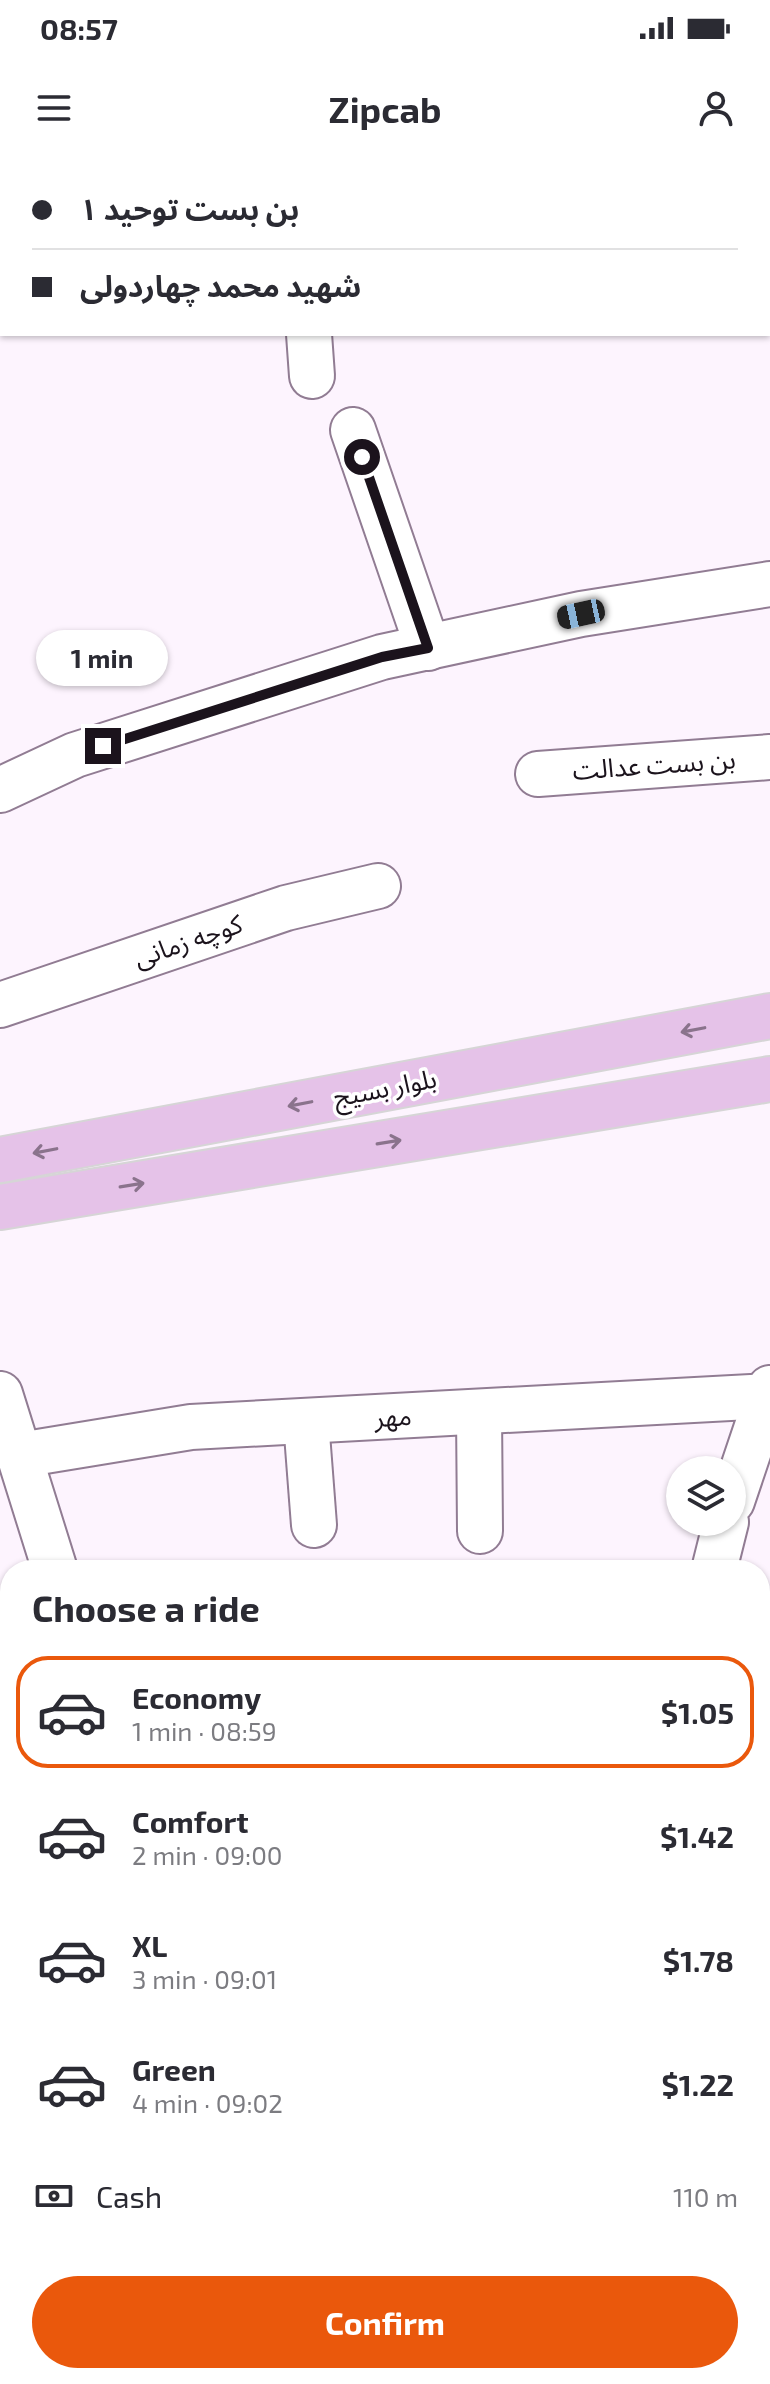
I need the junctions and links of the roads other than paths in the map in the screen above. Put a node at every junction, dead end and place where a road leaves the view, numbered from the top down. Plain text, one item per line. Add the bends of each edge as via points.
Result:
1 (353, 430) dead end
2 (770, 584) edge
3 (428, 648) junction
4 (770, 757) edge
5 (538, 774) dead end
6 (0, 790) edge
7 (378, 886) dead end
8 (0, 1005) edge
9 (770, 1016) edge
10 (770, 1079) edge
11 (0, 1160) edge
12 (0, 1207) edge
13 (769, 1392) edge
14 (2, 1405) edge
15 (479, 1412) junction
16 (306, 1421) junction
17 (20, 1455) junction
18 (746, 1460) edge
19 (314, 1525) dead end
20 (480, 1531) dead end
21 (722, 1536) edge
22 (52, 1560) edge
23 (716, 1560) edge

1 - 3 street
2 - 3 street via 581,614
3 - 6 street via 382,657 75,755
4 - 5 street, بن بست عدالت
7 - 8 street, کوچه زمانی via 286,908
9 -> 11 main road, بلوار بسیج
12 -> 10 main road, بلوار بسیج
13 - 15 street, مهر
13 - 18 street
14 - 17 street
15 - 16 street, مهر
15 - 20 street
16 - 17 street, مهر via 191,1427
16 - 19 street
17 - 22 street
21 - 23 street

